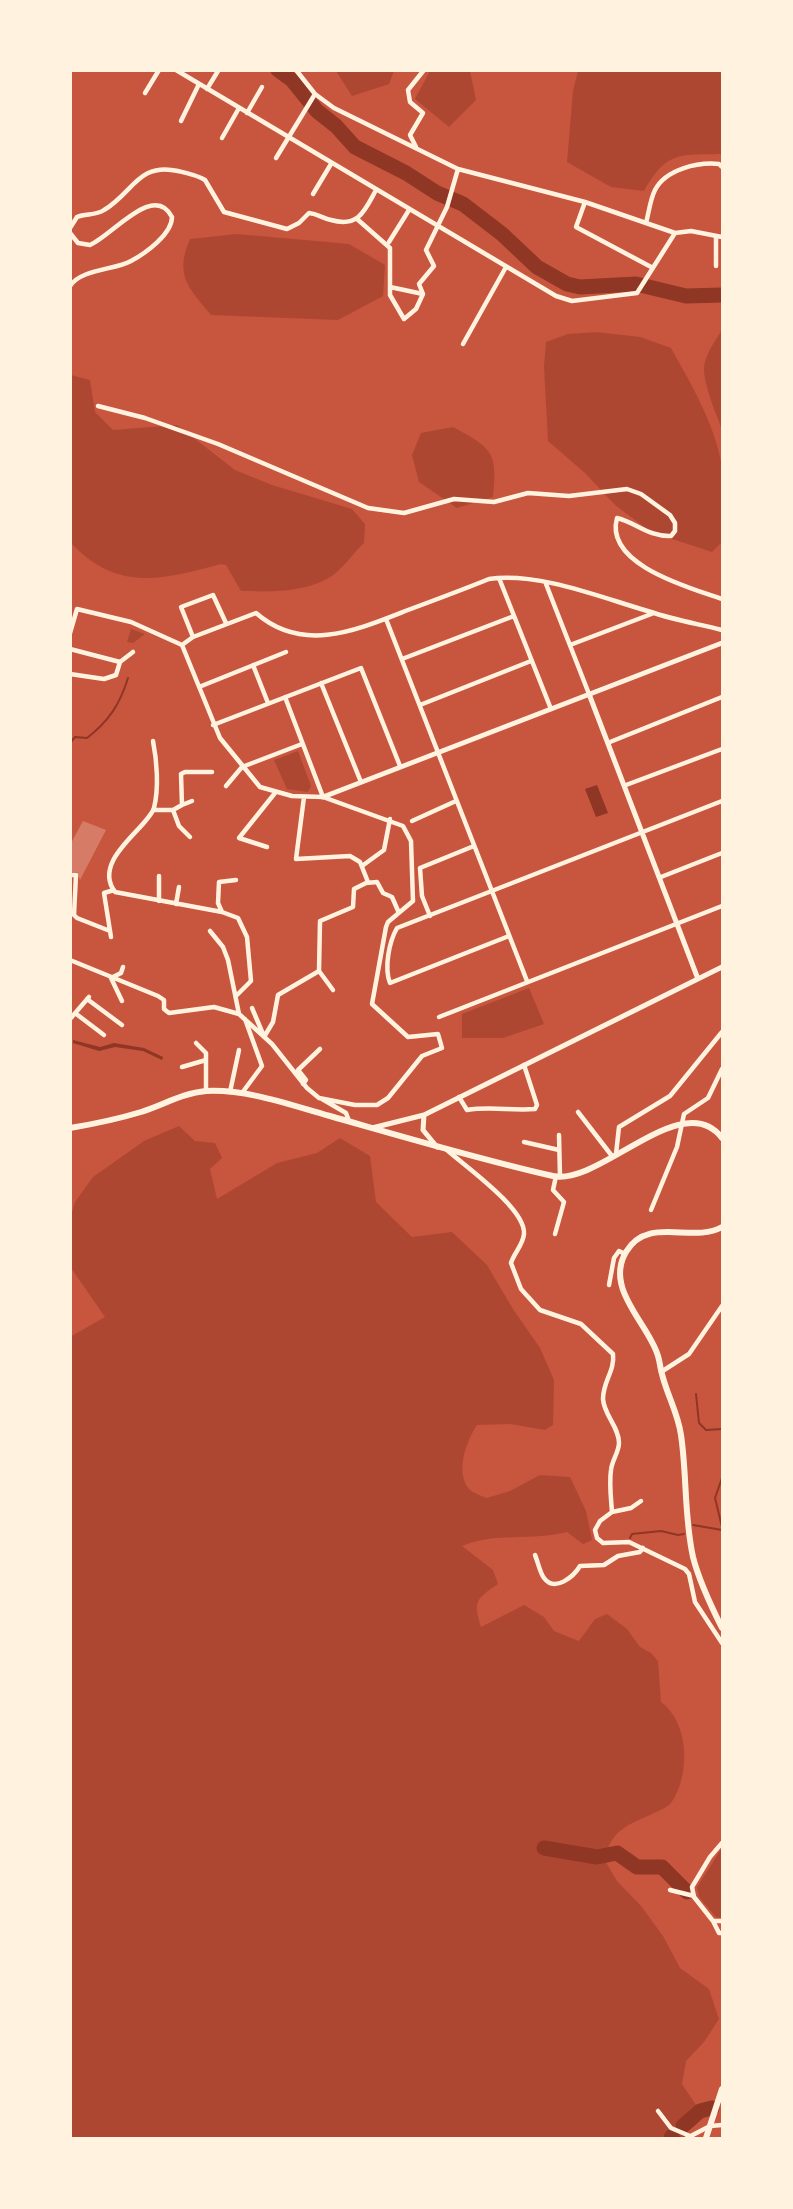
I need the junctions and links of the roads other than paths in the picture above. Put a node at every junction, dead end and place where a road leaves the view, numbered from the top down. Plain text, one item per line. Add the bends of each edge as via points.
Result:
1 (159, 70) edge
2 (176, 70) edge
3 (296, 70) edge
4 (424, 70) edge
5 (218, 71) edge
6 (199, 84) junction
7 (262, 87) dead end
8 (207, 89) junction
9 (145, 93) dead end
10 (314, 95) junction
11 (239, 108) junction
12 (247, 113) junction
13 (181, 121) dead end
14 (290, 137) junction
15 (222, 138) dead end
16 (416, 147) junction
17 (276, 158) dead end
18 (331, 164) junction
19 (723, 167) edge
20 (458, 169) junction
21 (376, 190) junction
22 (313, 194) dead end
23 (585, 202) junction
24 (409, 210) junction
25 (357, 219) junction
26 (646, 223) junction
27 (438, 226) junction
28 (70, 228) edge
29 (70, 232) edge
30 (675, 233) junction
31 (716, 236) junction
32 (723, 237) edge
33 (389, 242) dead end
34 (716, 266) dead end
35 (506, 267) junction
36 (653, 268) junction
37 (70, 286) edge
38 (390, 287) junction
39 (423, 294) junction
40 (463, 344) dead end
41 (98, 406) dead end
42 (499, 578) junction
43 (546, 584) junction
44 (723, 599) edge
45 (654, 613) junction
46 (514, 616) junction
47 (386, 619) junction
48 (226, 623) junction
49 (723, 630) edge
50 (70, 633) edge
51 (193, 637) junction
52 (723, 644) edge
53 (182, 645) junction
54 (570, 645) junction
55 (70, 648) edge
56 (133, 652) dead end
57 (286, 652) dead end
58 (402, 659) junction
59 (531, 661) junction
60 (120, 662) junction
61 (253, 665) junction
62 (70, 674) edge
63 (321, 683) junction
64 (200, 687) junction
65 (589, 694) junction
66 (285, 697) junction
67 (723, 697) edge
68 (268, 703) junction
69 (420, 705) junction
70 (551, 709) junction
71 (213, 725) junction
72 (153, 741) dead end
73 (610, 742) junction
74 (302, 744) junction
75 (723, 749) edge
76 (437, 753) junction
77 (400, 766) junction
78 (242, 767) junction
79 (212, 772) dead end
80 (361, 782) junction
81 (626, 785) junction
82 (226, 786) dead end
83 (275, 793) junction
84 (304, 797) junction
85 (323, 797) junction
86 (192, 801) dead end
87 (456, 801) junction
88 (723, 801) edge
89 (182, 805) junction
90 (153, 810) junction
91 (173, 810) junction
92 (390, 819) junction
93 (412, 821) dead end
94 (643, 831) junction
95 (190, 837) dead end
96 (474, 846) junction
97 (267, 847) dead end
98 (723, 854) edge
99 (362, 866) junction
100 (70, 875) edge
101 (159, 876) dead end
102 (661, 877) junction
103 (236, 880) dead end
104 (368, 882) junction
105 (180, 887) dead end
106 (114, 890) junction
107 (492, 891) junction
108 (159, 901) junction
109 (176, 904) junction
110 (723, 906) edge
111 (222, 912) junction
112 (399, 913) junction
113 (430, 916) junction
114 (679, 924) junction
115 (210, 931) dead end
116 (509, 936) junction
117 (70, 960) edge
118 (723, 967) edge
119 (123, 968) dead end
120 (319, 971) junction
121 (111, 978) junction
122 (698, 979) junction
123 (527, 981) junction
124 (333, 990) dead end
125 (237, 995) junction
126 (122, 1001) dead end
127 (252, 1008) dead end
128 (75, 1013) junction
129 (239, 1014) junction
130 (439, 1017) dead end
131 (70, 1019) edge
132 (245, 1019) junction
133 (122, 1025) dead end
134 (723, 1032) edge
135 (104, 1035) dead end
136 (264, 1037) junction
137 (196, 1043) dead end
138 (320, 1049) dead end
139 (239, 1050) dead end
140 (206, 1060) junction
141 (524, 1065) junction
142 (182, 1067) dead end
143 (723, 1069) edge
144 (303, 1084) junction
145 (206, 1091) junction
146 (230, 1092) junction
147 (242, 1093) junction
148 (459, 1097) junction
149 (319, 1098) junction
150 (578, 1112) dead end
151 (424, 1115) junction
152 (349, 1122) junction
153 (680, 1124) junction
154 (70, 1128) edge
155 (372, 1128) junction
156 (559, 1135) dead end
157 (723, 1138) edge
158 (524, 1142) dead end
159 (437, 1147) junction
160 (447, 1150) junction
161 (559, 1150) junction
162 (614, 1155) junction
163 (558, 1177) junction
164 (651, 1210) dead end
165 (723, 1227) edge
166 (555, 1234) dead end
167 (625, 1254) junction
168 (609, 1284) dead end
169 (723, 1306) edge
170 (661, 1372) junction
171 (641, 1501) dead end
172 (612, 1512) junction
173 (643, 1548) junction
174 (535, 1555) dead end
175 (723, 1628) edge
176 (723, 1643) edge
177 (723, 1843) edge
178 (670, 1890) dead end
179 (694, 1896) junction
180 (713, 1921) junction
181 (723, 1921) edge
182 (723, 1934) edge
183 (723, 2090) edge
184 (658, 2111) dead end
185 (723, 2125) edge
186 (710, 2126) junction
187 (689, 2137) edge
188 (705, 2139) edge

1 - 9 street
2 - 6 street
3 - 10 street
4 - 16 street via 408,90 410,102 423,113 410,135
5 - 8 street
6 - 8 street
6 - 13 street
7 - 12 street
8 - 11 street
10 - 14 street
10 - 16 street
11 - 12 street
11 - 15 street
12 - 14 street
14 - 17 street
14 - 18 street
16 - 20 street
18 - 21 street
18 - 22 street
19 - 26 street via 698,163 662,181 654,193
20 - 23 street
20 - 27 street
21 - 24 street
21 - 25 street
23 - 26 street
23 - 36 street via 576,227
24 - 27 street
24 - 33 street
25 - 28 street via 331,220 309,213 293,227 273,226 224,212 200,177 158,169 143,175 98,214 77,217
25 - 38 street via 390,248
26 - 30 street
27 - 35 street
27 - 39 street via 426,250 434,266 419,284
29 - 37 street via 78,243 90,245 144,207 163,206 172,217 169,229 131,261
30 - 31 street via 691,231
30 - 36 street
31 - 32 street
31 - 34 street
35 - 36 street via 572,301 637,293
35 - 40 street
38 - 39 street
38 - 39 street via 390,295 404,319 416,309
41 - 44 street via 218,444 368,508 404,513 454,499 494,502 528,493 569,496 627,489 670,515 675,531 671,536 659,537 617,518 615,526 621,544 646,569
42 - 43 street
42 - 46 street
42 - 47 street
43 - 45 street
43 - 54 street
45 - 49 street
45 - 54 street
46 - 58 street
46 - 59 street
47 - 48 street via 326,636 291,633 256,613
47 - 58 street
48 - 51 street
48 - 51 street via 213,595 181,607
50 - 53 street via 77,609 130,622
51 - 53 street
52 - 65 street
53 - 64 street
54 - 65 street
55 - 60 street
56 - 60 street
57 - 61 street
58 - 69 street
59 - 69 street
59 - 70 street
60 - 62 street via 116,675 104,679
61 - 64 street
61 - 68 street
63 - 66 street
63 - 77 street via 361,668
63 - 80 street
64 - 71 street
65 - 70 street
65 - 73 street
66 - 68 street
66 - 74 street
67 - 73 street
68 - 71 street
69 - 76 street
70 - 76 street
71 - 78 street
72 - 90 street
73 - 81 street
74 - 78 street
74 - 85 street
75 - 81 street
76 - 77 street
76 - 87 street
77 - 80 street
78 - 82 street
78 - 83 street via 260,787
79 - 89 street via 181,774
80 - 85 street
81 - 94 street
83 - 84 street
83 - 97 street via 239,838
84 - 85 street
84 - 99 street via 296,860 350,856
85 - 92 street
86 - 89 street
87 - 93 street
87 - 96 street
88 - 94 street
89 - 91 street
90 - 91 street
90 - 106 street via 119,851 110,876
91 - 95 street via 179,826
92 - 99 street via 384,850
92 - 112 street via 403,826 411,841 413,901
94 - 102 street
94 - 107 street
96 - 107 street
96 - 113 street via 420,868 422,896
98 - 102 street
99 - 104 street
100 - 106 street via 76,875 74,915 110,934 104,893
101 - 108 street
102 - 114 street
103 - 111 street via 219,882 218,903
104 - 112 street via 377,882 383,893 392,897
104 - 120 street via 354,889 352,907 320,921
105 - 109 street
106 - 108 street
107 - 113 street
107 - 116 street
108 - 109 street
109 - 111 street
110 - 114 street
111 - 125 street via 238,918 247,937 251,981
112 - 149 street via 386,927 372,1004 408,1037 438,1034 442,1048 422,1056 388,1098 377,1105
113 - 116 street via 397,928 392,936 387,975 390,984
114 - 122 street
114 - 123 street
115 - 125 street via 223,947
116 - 123 street
117 - 121 street
118 - 122 street
119 - 121 street
120 - 124 street
120 - 136 street via 280,992 273,1022
121 - 126 street
121 - 129 street via 163,998 164,1010 169,1012 214,1007
122 - 141 street
123 - 130 street
125 - 129 street
127 - 136 street
128 - 131 street
128 - 133 street via 88,998
128 - 135 street
129 - 132 street
132 - 136 street
132 - 147 street via 262,1066
134 - 162 street via 670,1096 619,1126
136 - 144 street
137 - 140 street via 206,1053
138 - 144 street via 298,1070 306,1080
139 - 146 street
140 - 142 street
140 - 145 street
141 - 148 street
141 - 148 street via 535,1109 507,1111 489,1106 467,1110
143 - 153 street via 708,1098 684,1114
144 - 149 street
145 - 146 main road
145 - 154 main road via 135,1114
146 - 147 main road
147 - 152 main road
148 - 151 street
149 - 152 street via 346,1113
150 - 162 street
151 - 155 street
151 - 159 street via 423,1130
152 - 155 main road
153 - 157 main road via 704,1125
153 - 162 main road
153 - 164 street via 676,1147
155 - 159 main road
156 - 161 street
158 - 161 street
159 - 160 main road
160 - 163 main road
160 - 172 street via 503,1198 522,1221 524,1235 511,1263 521,1289 545,1313 581,1324 613,1354 614,1368 605,1381 603,1398 619,1439 611,1469
161 - 163 street
162 - 163 main road via 572,1175
163 - 166 street via 553,1190 564,1202
165 - 167 main road via 708,1232 652,1232
167 - 168 street via 619,1251 614,1258
167 - 170 main road via 623,1285 629,1305 658,1355
169 - 170 street via 689,1354
170 - 175 main road via 681,1433 693,1558
171 - 172 street
172 - 173 street via 600,1521 595,1530 597,1538 603,1543 629,1542
173 - 174 street via 604,1565 580,1566 574,1577 560,1582 543,1578
173 - 176 street via 685,1569 695,1602
177 - 179 street via 692,1887
178 - 179 street
179 - 180 street
180 - 181 street
180 - 182 street
183 - 186 main road
184 - 187 street via 671,2128
185 - 186 street
186 - 187 street
186 - 188 main road

